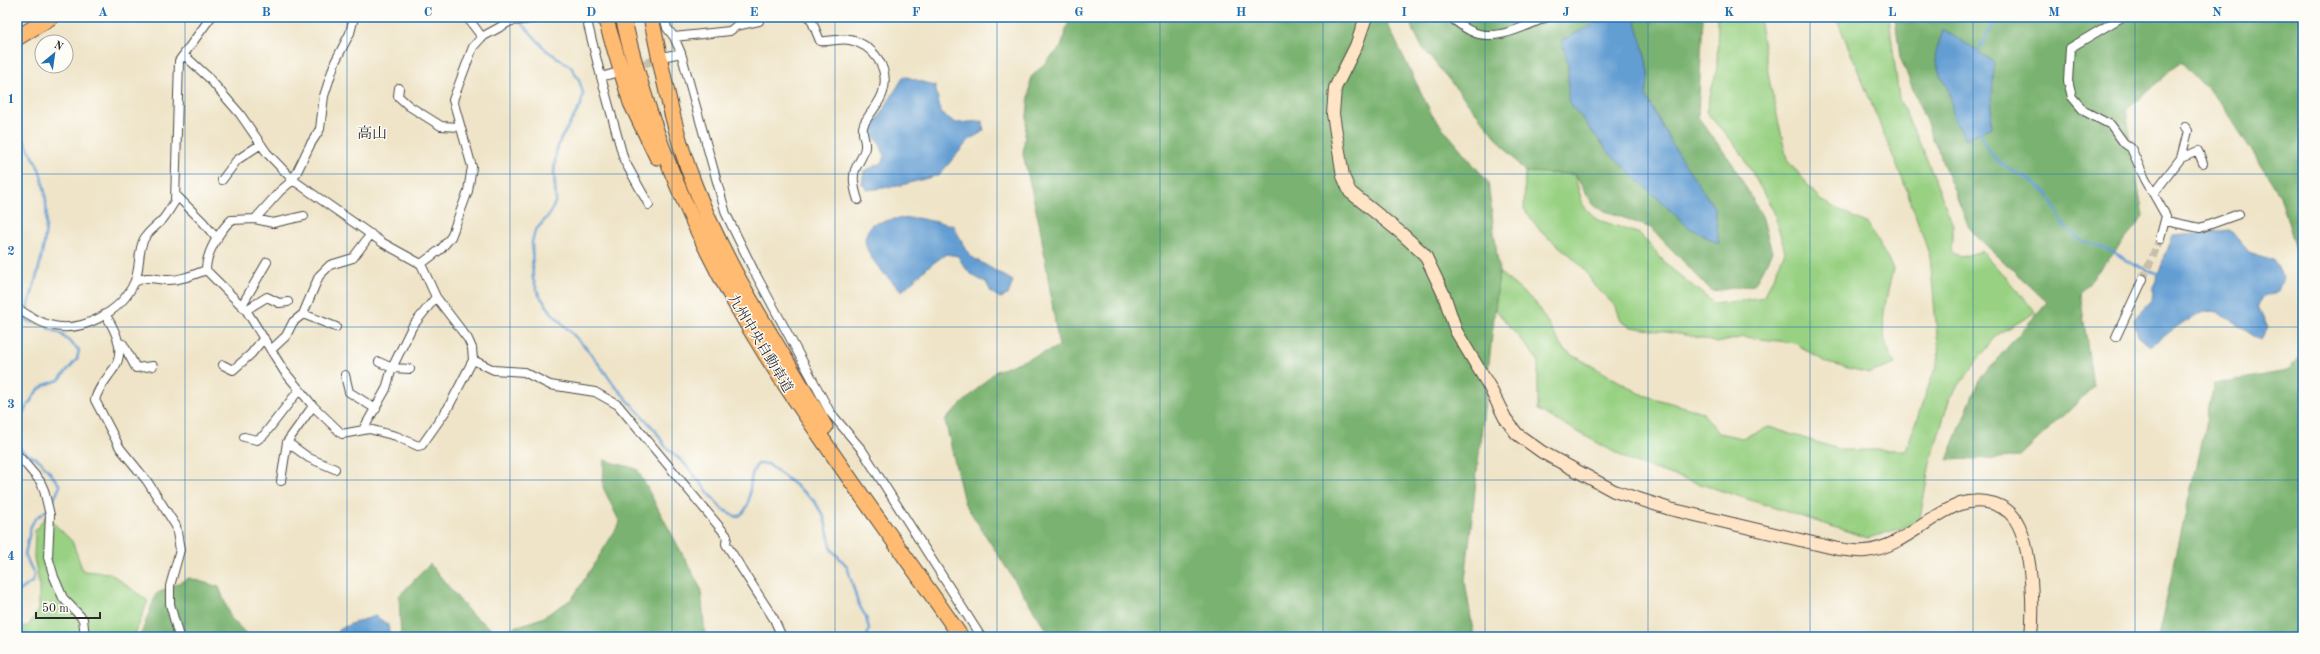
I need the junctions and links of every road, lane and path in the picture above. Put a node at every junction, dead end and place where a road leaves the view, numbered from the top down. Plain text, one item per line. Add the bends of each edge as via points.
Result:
1 (51, 17) edge
2 (211, 17) edge
3 (354, 17) edge
4 (467, 17) edge
5 (551, 17) edge
6 (586, 17) edge
7 (605, 17) edge
8 (623, 17) edge
9 (631, 17) edge
10 (651, 17) edge
11 (664, 17) edge
12 (759, 17) edge
13 (808, 17) edge
14 (1366, 17) edge
15 (1450, 17) edge
16 (1547, 17) edge
17 (2122, 17) edge
18 (482, 37) junction
19 (674, 37) junction
20 (17, 38) edge
21 (681, 53) junction
22 (184, 55) junction
23 (667, 56) tunnel mouth
24 (616, 73) dead end
25 (601, 77) junction
26 (399, 88) dead end
27 (460, 126) junction
28 (2186, 126) dead end
29 (260, 144) junction
30 (2181, 158) junction
31 (2202, 162) dead end
32 (222, 180) dead end
33 (293, 180) junction
34 (2154, 193) junction
35 (176, 195) junction
36 (858, 200) dead end
37 (649, 204) dead end
38 (2238, 214) dead end
39 (304, 216) dead end
40 (255, 219) junction
41 (2166, 221) junction
42 (371, 234) junction
43 (217, 239) junction
44 (2160, 239) tunnel mouth
45 (266, 262) dead end
46 (421, 264) junction
47 (206, 270) junction
48 (2143, 279) tunnel mouth
49 (135, 282) junction
50 (436, 297) junction
51 (288, 302) dead end
52 (244, 307) junction
53 (17, 308) edge
54 (105, 314) junction
55 (303, 314) junction
56 (336, 327) dead end
57 (2116, 336) dead end
58 (264, 338) junction
59 (119, 343) junction
60 (271, 350) junction
61 (765, 354) junction
62 (473, 360) junction
63 (379, 362) dead end
64 (223, 365) dead end
65 (153, 366) dead end
66 (392, 368) junction
67 (410, 369) dead end
68 (345, 375) dead end
69 (299, 390) junction
70 (313, 406) junction
71 (376, 409) junction
72 (364, 428) junction
73 (244, 437) dead end
74 (831, 439) junction
75 (287, 442) junction
76 (17, 454) edge
77 (334, 469) dead end
78 (281, 481) dead end
79 (85, 637) edge
80 (179, 637) edge
81 (782, 637) edge
82 (961, 637) edge
83 (969, 637) edge
84 (981, 637) edge
85 (2032, 637) edge

1 - 20 highway
2 - 22 street
3 - 33 street via 324,96 320,129
4 - 18 street
5 - 18 street via 511,21
6 - 25 street
7 - 61 highway via 631,103 727,297
8 - 61 highway, 九州中央自動車道 via 666,159 713,259
9 - 74 highway, 九州中央自動車道 via 671,147 719,256 769,345
10 - 74 highway via 683,152 705,212 745,291
11 - 19 street via 667,28
12 - 19 street via 759,21 736,26 730,31
13 - 36 street via 820,42 849,40 863,44 876,57 886,73 883,93 862,132 865,146 862,159 855,171 854,187
14 - 85 street via 1356,46 1335,88 1333,114 1343,176 1350,192 1425,255 1444,295 1456,331 1505,418 1517,434 1542,452 1614,491 1670,509 1838,549 1865,551 1886,546 1959,505 1975,500 1993,502 2007,510 2019,525 2034,610
15 - 16 street via 1472,32 1483,35 1499,34
17 - 34 street via 2070,48 2068,81 2072,96 2084,111 2111,125 2131,148
18 - 27 street via 473,46 453,100
19 - 21 street
21 - 23 street
21 - 84 street via 726,214 754,272 830,412 862,450
22 - 29 street via 213,82 240,114
22 - 35 street via 179,61
24 - 25 street
25 - 37 street via 624,160
26 - 27 street via 398,96 409,106 441,126
27 - 46 street via 472,167 468,191 451,237
28 - 30 street via 2188,131
29 - 32 street via 238,160
29 - 33 street
30 - 31 street via 2198,151
30 - 34 street
33 - 40 street
33 - 42 street
34 - 41 street via 2164,210
35 - 43 street
35 - 49 street via 165,216 149,231 141,246
38 - 41 street via 2200,228
39 - 40 street via 273,223
40 - 43 street via 234,218 227,223
41 - 44 street
42 - 46 street
42 - 55 street via 353,258 330,265 320,276
43 - 47 street via 206,262
45 - 52 street
46 - 50 street
47 - 49 street via 182,278 165,280 147,277
47 - 52 street
48 - 57 street
49 - 54 street via 122,300
50 - 62 street via 468,340
50 - 66 street via 412,327
51 - 52 street via 279,303 267,297
52 - 58 street
53 - 54 street via 39,321 60,327 85,323
54 - 59 street via 115,330
55 - 56 street
55 - 60 street via 295,319 286,336
58 - 60 street
58 - 64 street via 233,370
59 - 65 street via 123,344 136,368
59 - 80 street via 118,360 97,392 95,400 120,448 147,481 176,526 180,550 170,586 170,604
60 - 69 street
61 - 82 highway, 九州中央自動車道
62 - 72 street via 448,408 422,445 418,446 396,436
62 - 81 street via 494,370 524,372 550,385 595,392 618,405 727,536 726,544 774,619
63 - 66 street
66 - 67 street
66 - 71 street via 386,389
68 - 71 street via 349,392
69 - 70 street
69 - 73 street via 264,435 257,440
70 - 72 street via 342,434
70 - 75 street
71 - 72 street
74 - 83 highway, 九州中央自動車道
75 - 77 street via 309,458
75 - 78 street
76 - 79 street via 40,481 50,515 48,557 63,598 83,619

